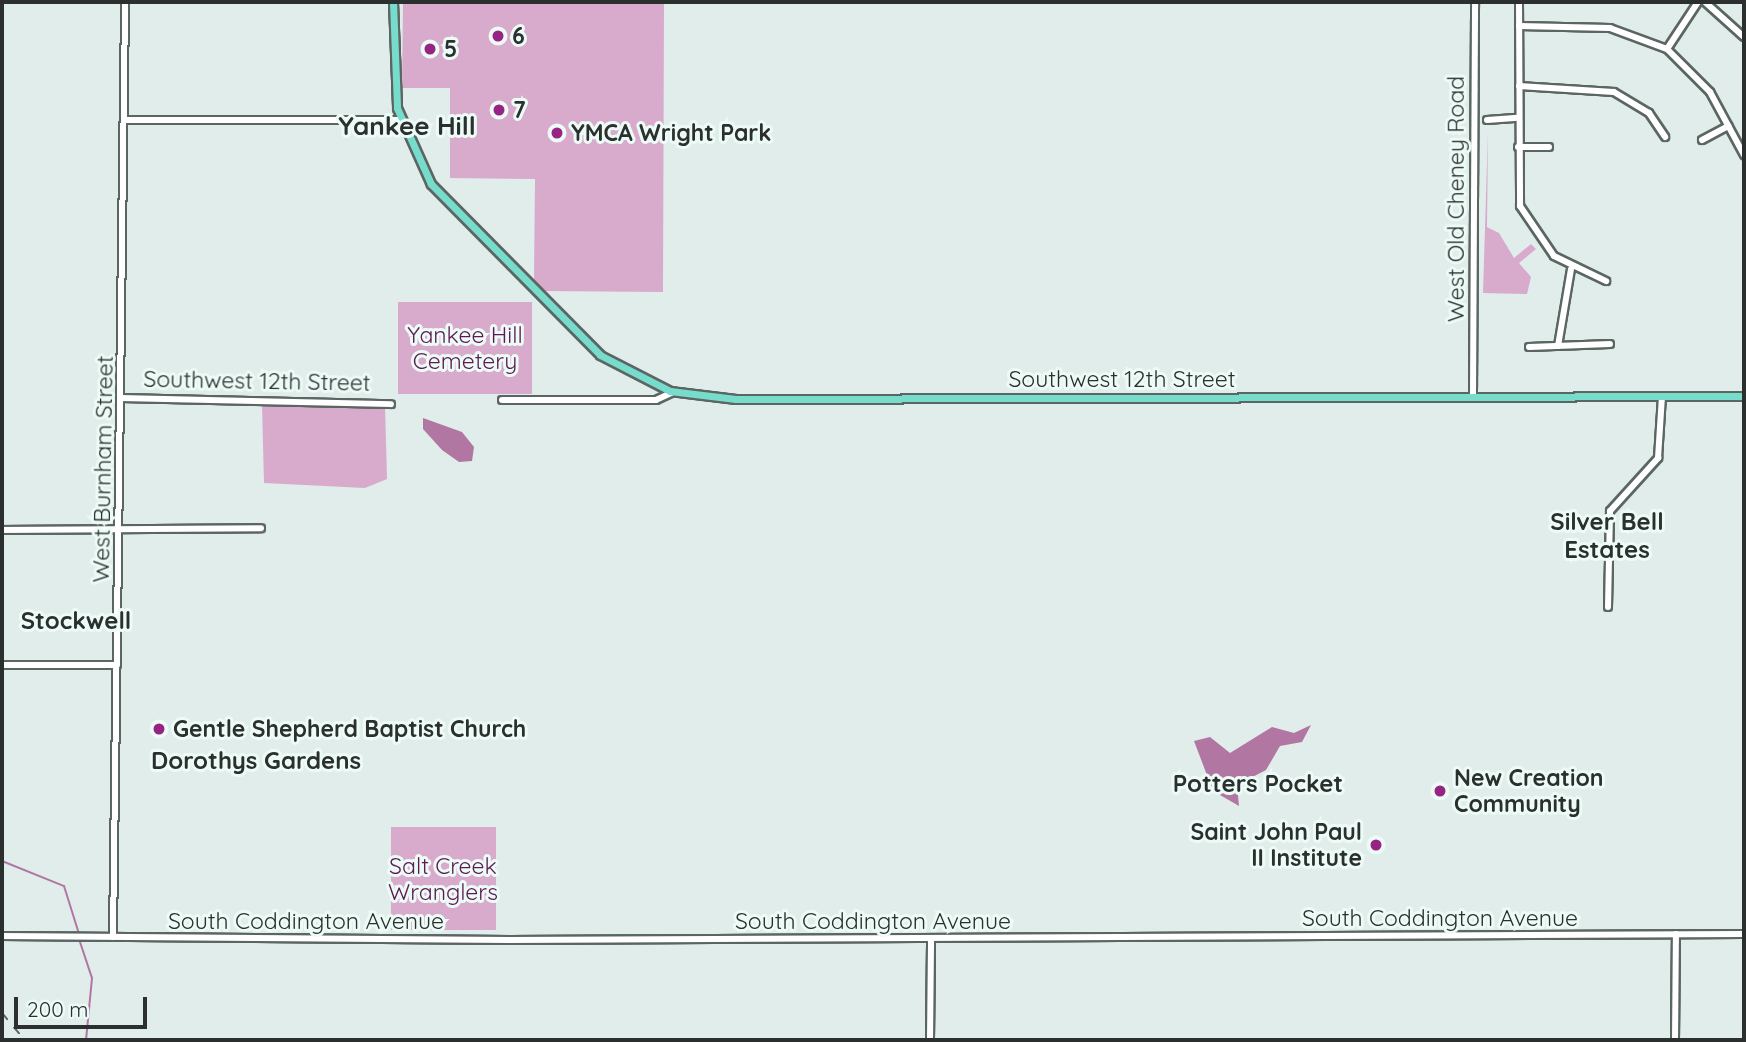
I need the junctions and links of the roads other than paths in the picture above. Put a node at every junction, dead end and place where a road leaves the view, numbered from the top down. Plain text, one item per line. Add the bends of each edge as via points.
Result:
1 (125, 2) edge
2 (393, 2) edge
3 (1475, 2) edge
4 (1519, 2) edge
5 (1698, 2) edge
6 (1705, 2) edge
7 (1519, 26) junction
8 (1744, 37) edge
9 (1667, 49) junction
10 (1518, 86) junction
11 (1518, 118) junction
12 (124, 120) junction
13 (400, 120) junction
14 (1488, 120) dead end
15 (1728, 126) junction
16 (1665, 137) dead end
17 (1702, 140) dead end
18 (1518, 147) junction
19 (1549, 147) dead end
20 (1744, 155) edge
21 (1571, 269) junction
22 (1606, 281) dead end
23 (1610, 344) dead end
24 (1529, 346) dead end
25 (1558, 346) junction
26 (673, 392) junction
27 (1473, 396) junction
28 (1662, 396) junction
29 (1744, 396) edge
30 (121, 398) junction
31 (502, 400) dead end
32 (391, 404) dead end
33 (261, 528) dead end
34 (2, 530) edge
35 (119, 531) junction
36 (1608, 607) dead end
37 (2, 664) edge
38 (117, 665) junction
39 (1676, 934) junction
40 (1744, 934) edge
41 (2, 936) edge
42 (113, 937) junction
43 (931, 938) junction
44 (930, 1040) edge
45 (1675, 1040) edge

1 - 12 street, West Burnham Street
2 - 13 main road
3 - 27 street, West Old Cheney Road
4 - 7 street
5 - 9 street
6 - 8 street
7 - 9 street via 1610,28
7 - 10 street
9 - 15 street via 1698,77
10 - 11 street
10 - 16 street via 1614,92 1648,113
11 - 14 street
11 - 18 street
12 - 13 street
12 - 30 street, West Burnham Street
13 - 26 main road via 439,194 580,337 625,372
15 - 17 street
15 - 20 street
18 - 19 street
18 - 21 street via 1525,220
21 - 22 street
21 - 25 street
23 - 25 street
24 - 25 street
26 - 27 main road, Southwest 12th Street via 833,399
26 - 31 street, Southwest 12th Street via 656,400
27 - 28 main road, Southwest 12th Street
28 - 29 main road, Southwest 12th Street
28 - 36 street via 1658,458 1610,512
30 - 32 street, Southwest 12th Street
30 - 35 street, West Burnham Street
33 - 35 street
34 - 35 street
35 - 38 street, West Burnham Street
37 - 38 street
38 - 42 street, West Burnham Street
39 - 40 street, South Coddington Avenue
39 - 43 street, South Coddington Avenue
39 - 45 street
41 - 42 street, South Coddington Avenue
42 - 43 street, South Coddington Avenue
43 - 44 street

